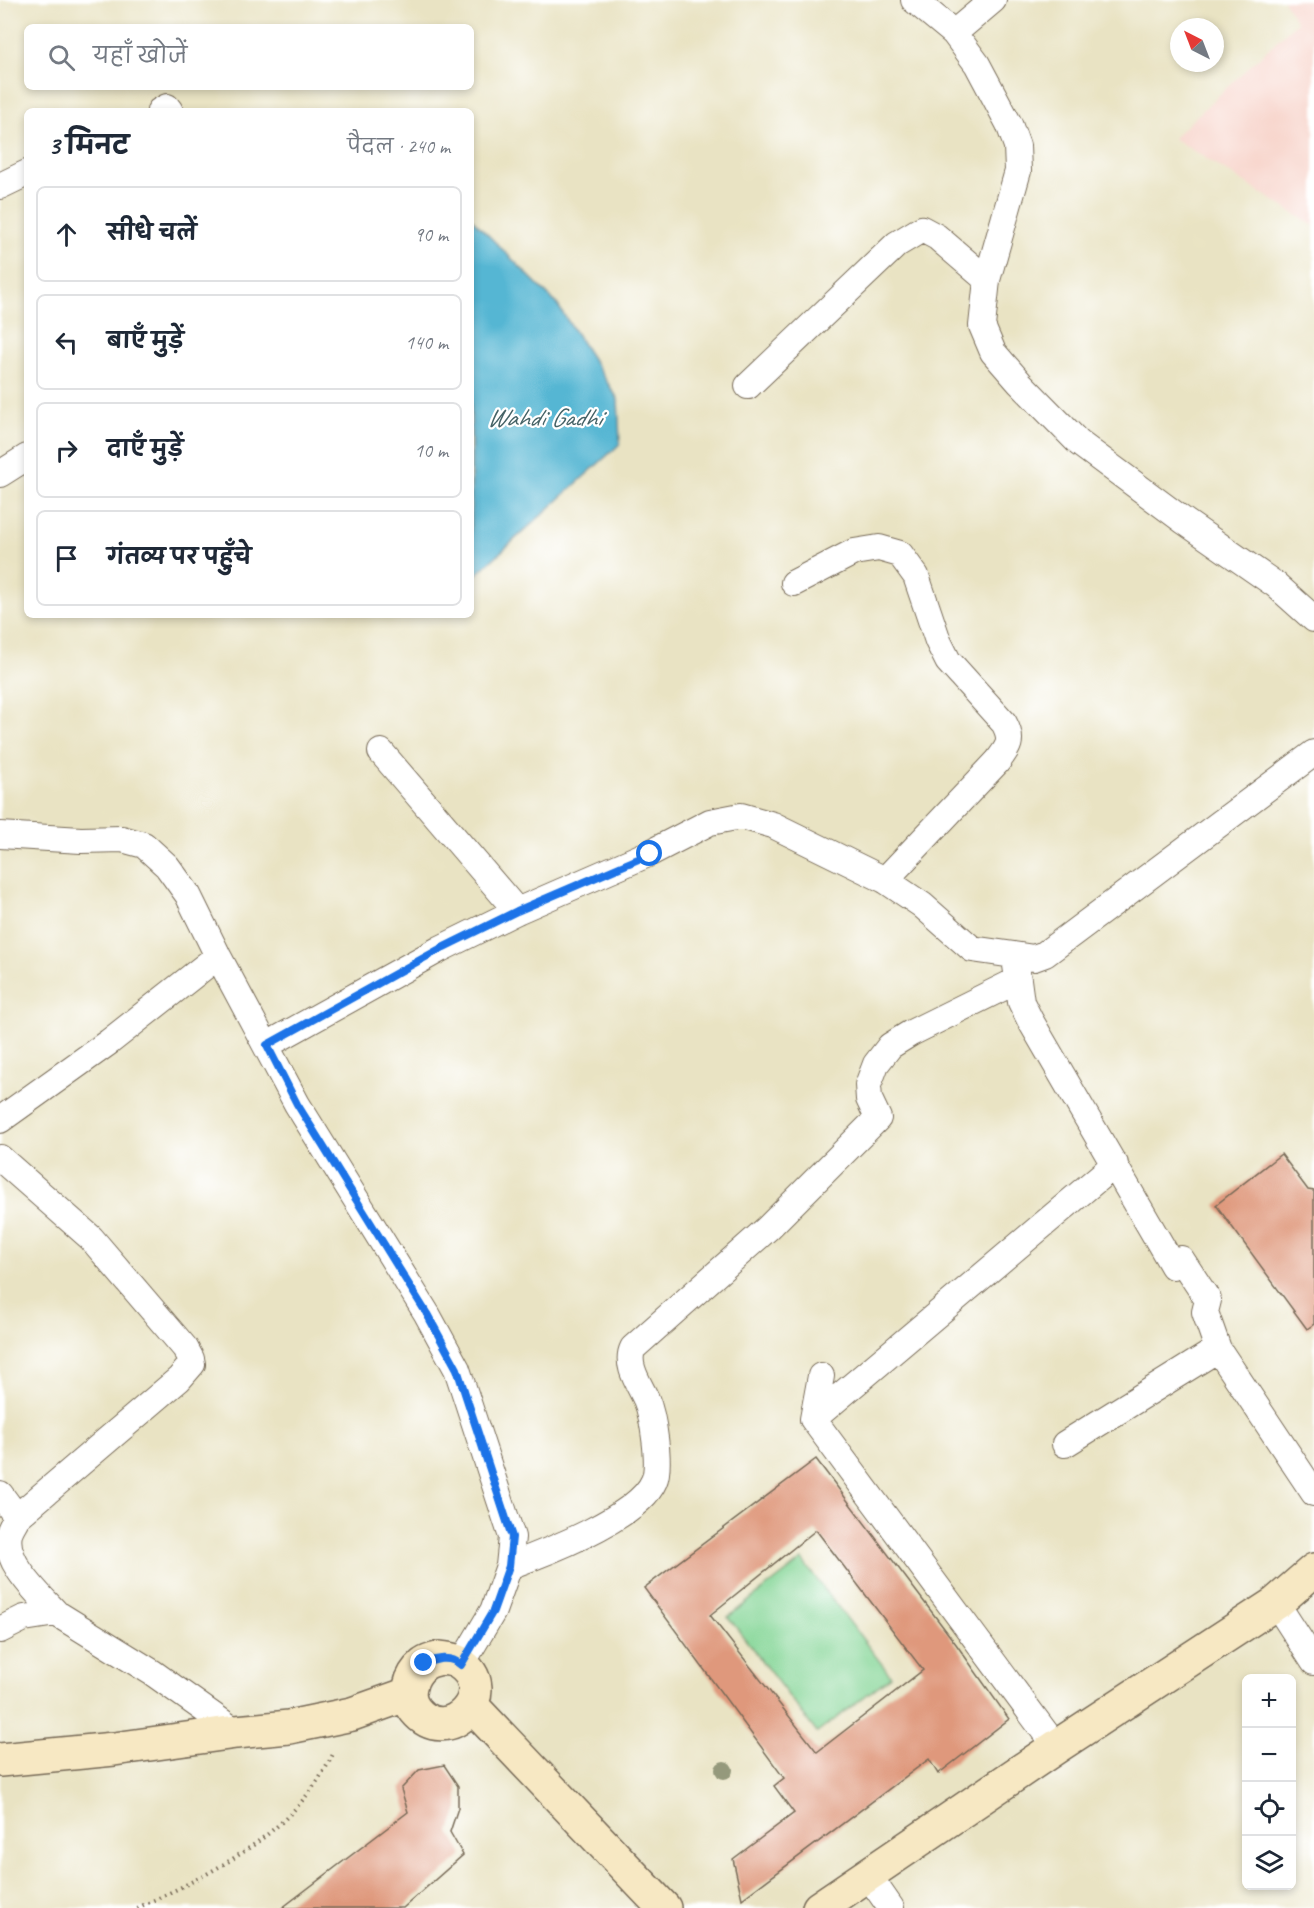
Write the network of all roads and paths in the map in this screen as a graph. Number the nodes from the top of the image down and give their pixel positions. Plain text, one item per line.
1 (914, 0) edge
2 (993, 0) edge
3 (954, 33) junction
4 (987, 279) junction
5 (748, 386) dead end
6 (24, 459) edge
7 (0, 474) edge
8 (794, 583) dead end
9 (1314, 619) edge
10 (381, 752) dead end
11 (1314, 753) edge
12 (0, 835) edge
13 (885, 880) junction
14 (517, 911) junction
15 (218, 956) junction
16 (1017, 968) junction
17 (267, 1045) junction
18 (0, 1120) edge
19 (0, 1158) edge
20 (1115, 1164) junction
21 (1218, 1348) junction
22 (821, 1376) dead end
23 (813, 1419) junction
24 (1065, 1444) dead end
25 (1314, 1492) edge
26 (0, 1494) edge
27 (17, 1517) junction
28 (509, 1566) junction
29 (1314, 1570) edge
30 (1276, 1603) junction
31 (56, 1613) junction
32 (0, 1630) edge
33 (1314, 1662) edge
34 (461, 1665) junction
35 (408, 1694) junction
36 (472, 1706) junction
37 (352, 1714) junction
38 (236, 1732) junction
39 (1056, 1747) junction
40 (0, 1760) edge
41 (868, 1875) junction
42 (137, 1908) edge
43 (663, 1908) edge
44 (819, 1908) edge
45 (891, 1908) edge

1 - 3 street
2 - 3 street
3 - 4 street
4 - 5 street
4 - 9 street
6 - 7 street
8 - 13 street
10 - 14 street
11 - 16 street
12 - 15 street
13 - 14 street
13 - 16 street
14 - 17 street
15 - 17 street
15 - 18 street
16 - 20 street
16 - 28 street
17 - 28 street
19 - 27 street
20 - 21 street
20 - 23 street
21 - 24 street
21 - 25 street
22 - 23 street
23 - 39 street
26 - 27 street
27 - 31 street
28 - 34 street
29 - 30 main road
30 - 33 street
30 - 39 main road
31 - 32 street
31 - 38 street
34 - 35 main road
34 - 36 main road
35 - 36 main road
35 - 37 main road
36 - 43 main road
37 - 38 main road
37 - 42 path
38 - 40 main road
39 - 41 main road
41 - 44 main road
41 - 45 street

